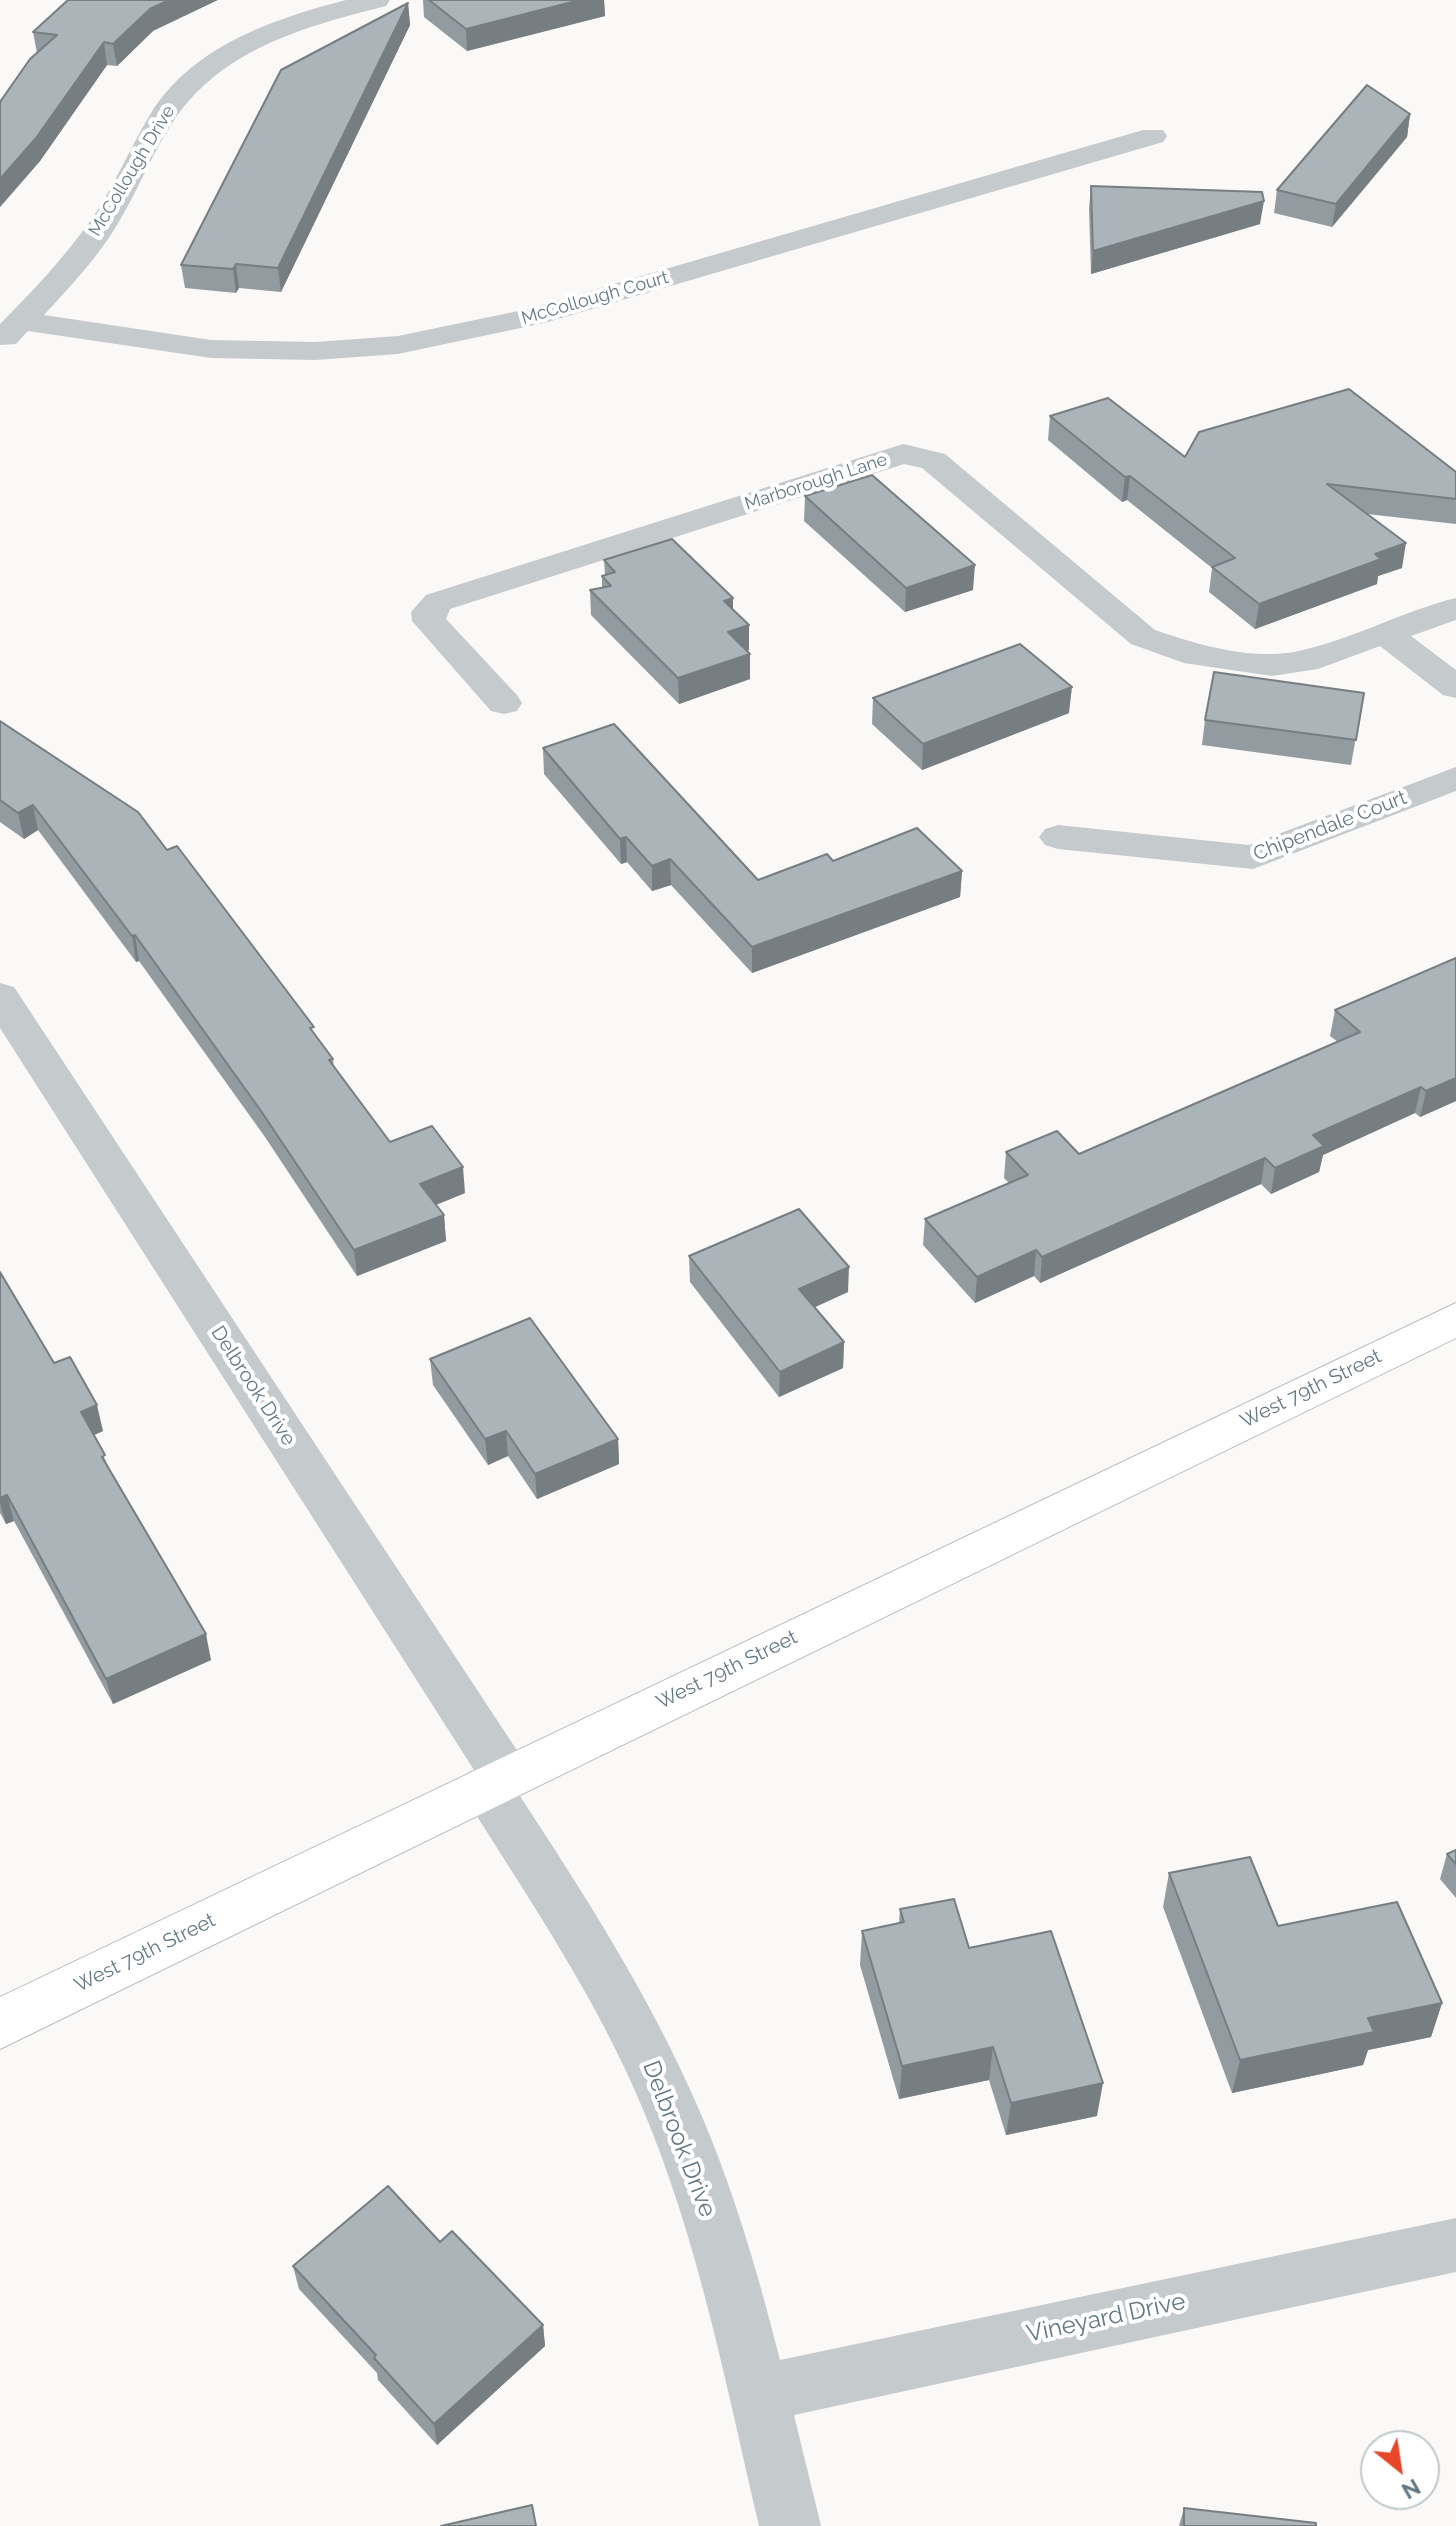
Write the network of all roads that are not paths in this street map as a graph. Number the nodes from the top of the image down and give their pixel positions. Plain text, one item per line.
1 (377, 0) edge
2 (1153, 136) dead end
3 (11, 331) edge
4 (1456, 608) edge
5 (1386, 634) junction
6 (1456, 687) edge
7 (504, 703) dead end
8 (1456, 778) edge
9 (1058, 837) dead end
10 (0, 996) edge
11 (1456, 1319) edge
12 (496, 1781) junction
13 (0, 2024) edge
14 (1456, 2245) edge
15 (757, 2394) junction
16 (790, 2526) edge

1 - 3 street, McCollough Drive
2 - 3 street, McCollough Court
4 - 5 street, Marborough Lane
5 - 6 street
5 - 7 street, Marborough Lane
8 - 9 street, Chipendale Court
10 - 12 street, Delbrook Drive
11 - 12 main road, West 79th Street
12 - 13 main road, West 79th Street
12 - 15 street, Delbrook Drive
14 - 15 street, Vineyard Drive
15 - 16 street, Delbrook Drive

